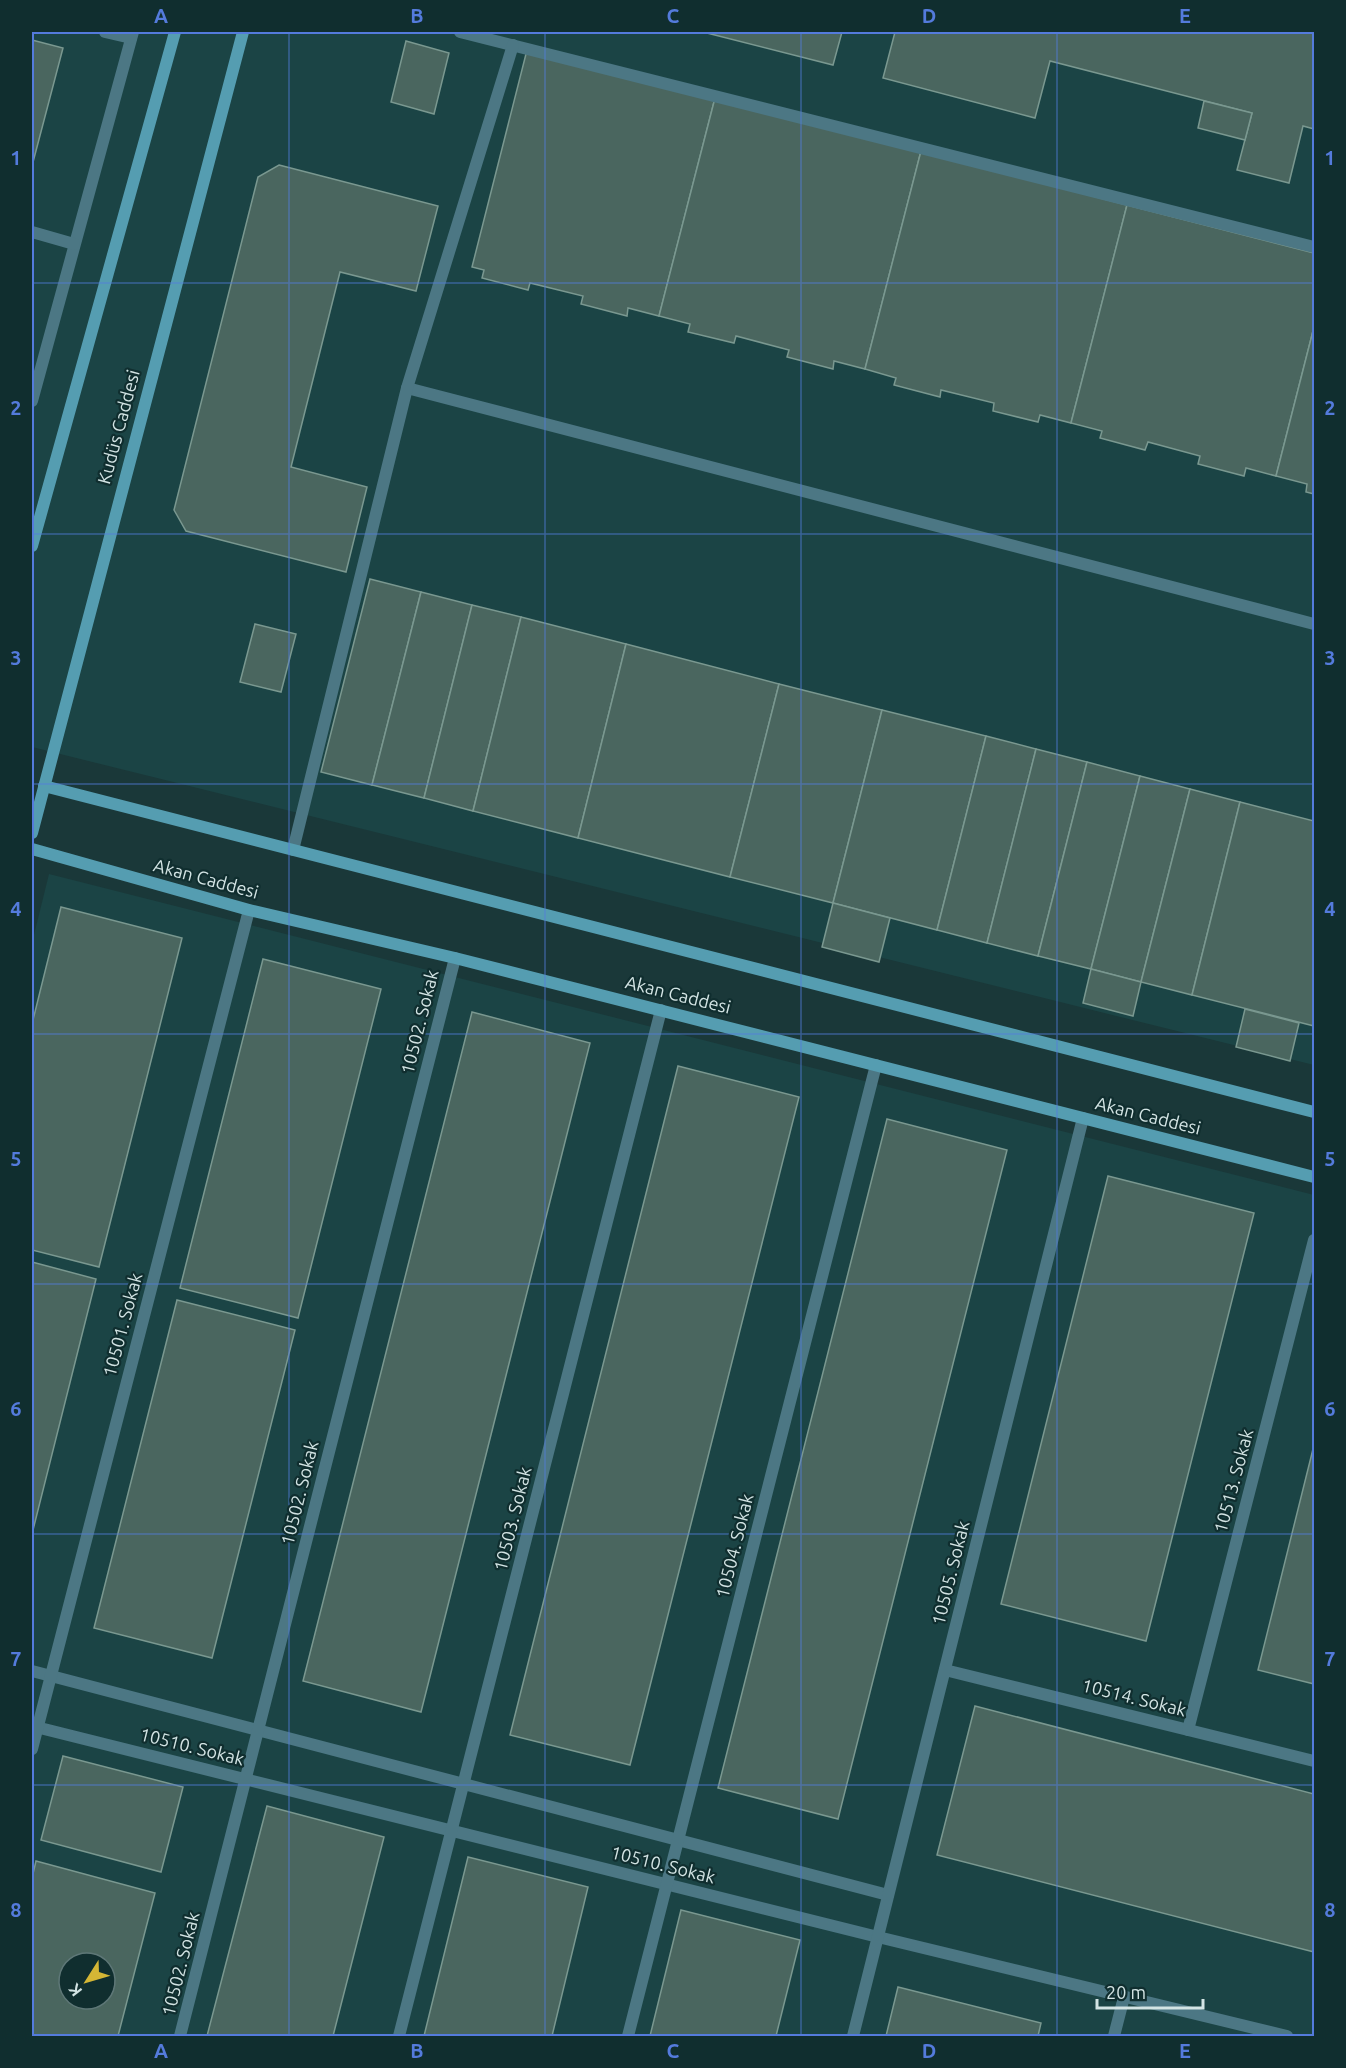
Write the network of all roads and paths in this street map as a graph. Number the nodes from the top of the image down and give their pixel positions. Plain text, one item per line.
1 (105, 32) edge
2 (175, 32) edge
3 (243, 32) edge
4 (460, 32) edge
5 (132, 35) edge
6 (513, 45) junction
7 (32, 232) edge
8 (75, 244) junction
9 (1314, 247) edge
10 (407, 388) junction
11 (32, 401) edge
12 (32, 546) edge
13 (1314, 624) edge
14 (44, 786) junction
15 (32, 833) edge
16 (32, 849) edge
17 (293, 850) junction
18 (249, 909) junction
19 (455, 958) junction
20 (661, 1010) junction
21 (876, 1065) junction
22 (1314, 1112) edge
23 (1083, 1118) junction
24 (1314, 1178) edge
25 (1314, 1240) edge
26 (945, 1670) junction
27 (32, 1671) edge
28 (50, 1676) junction
29 (34, 1726) edge
30 (258, 1730) junction
31 (1188, 1730) junction
32 (32, 1749) edge
33 (1314, 1761) edge
34 (246, 1779) junction
35 (464, 1784) junction
36 (452, 1831) junction
37 (678, 1840) junction
38 (667, 1885) junction
39 (888, 1895) junction
40 (878, 1937) junction
41 (1124, 1997) junction
42 (180, 2037) edge
43 (399, 2037) edge
44 (628, 2037) edge
45 (853, 2037) edge
46 (1114, 2037) edge
47 (1287, 2037) edge

1 - 5 street
2 - 12 street
3 - 14 street, Kudüs Caddesi
4 - 6 street
5 - 8 street
6 - 9 street
6 - 10 street
7 - 8 street
8 - 11 street
10 - 13 street
10 - 17 street
14 - 15 street, Kudüs Caddesi
14 - 17 street
16 - 18 street, Akan Caddesi
17 - 22 street
18 - 19 street, Akan Caddesi
18 - 28 street, 10501. Sokak
19 - 20 street, Akan Caddesi
19 - 30 street, 10502. Sokak
20 - 21 street, Akan Caddesi
20 - 35 street, 10503. Sokak
21 - 23 street, Akan Caddesi
21 - 37 street, 10504. Sokak
23 - 24 street, Akan Caddesi
23 - 26 street, 10505. Sokak
25 - 31 street, 10513. Sokak
26 - 31 street, 10514. Sokak
26 - 39 street, 10505. Sokak
27 - 28 street, 10510. Sokak
28 - 29 street, 10501. Sokak
28 - 30 street, 10510. Sokak
29 - 32 street, 10501. Sokak
29 - 34 street, 10510. Sokak
30 - 34 street, 10502. Sokak
30 - 35 street, 10510. Sokak
31 - 33 street, 10514. Sokak
34 - 36 street, 10510. Sokak
34 - 42 street, 10502. Sokak
35 - 36 street, 10503. Sokak
35 - 37 street, 10510. Sokak
36 - 38 street, 10510. Sokak
36 - 43 street, 10503. Sokak
37 - 38 street, 10504. Sokak
37 - 39 street, 10510. Sokak
38 - 40 street, 10510. Sokak
38 - 44 street, 10504. Sokak
39 - 40 street, 10505. Sokak
40 - 41 street, 10510. Sokak
40 - 45 street, 10505. Sokak
41 - 46 street
41 - 47 street, 10510. Sokak

